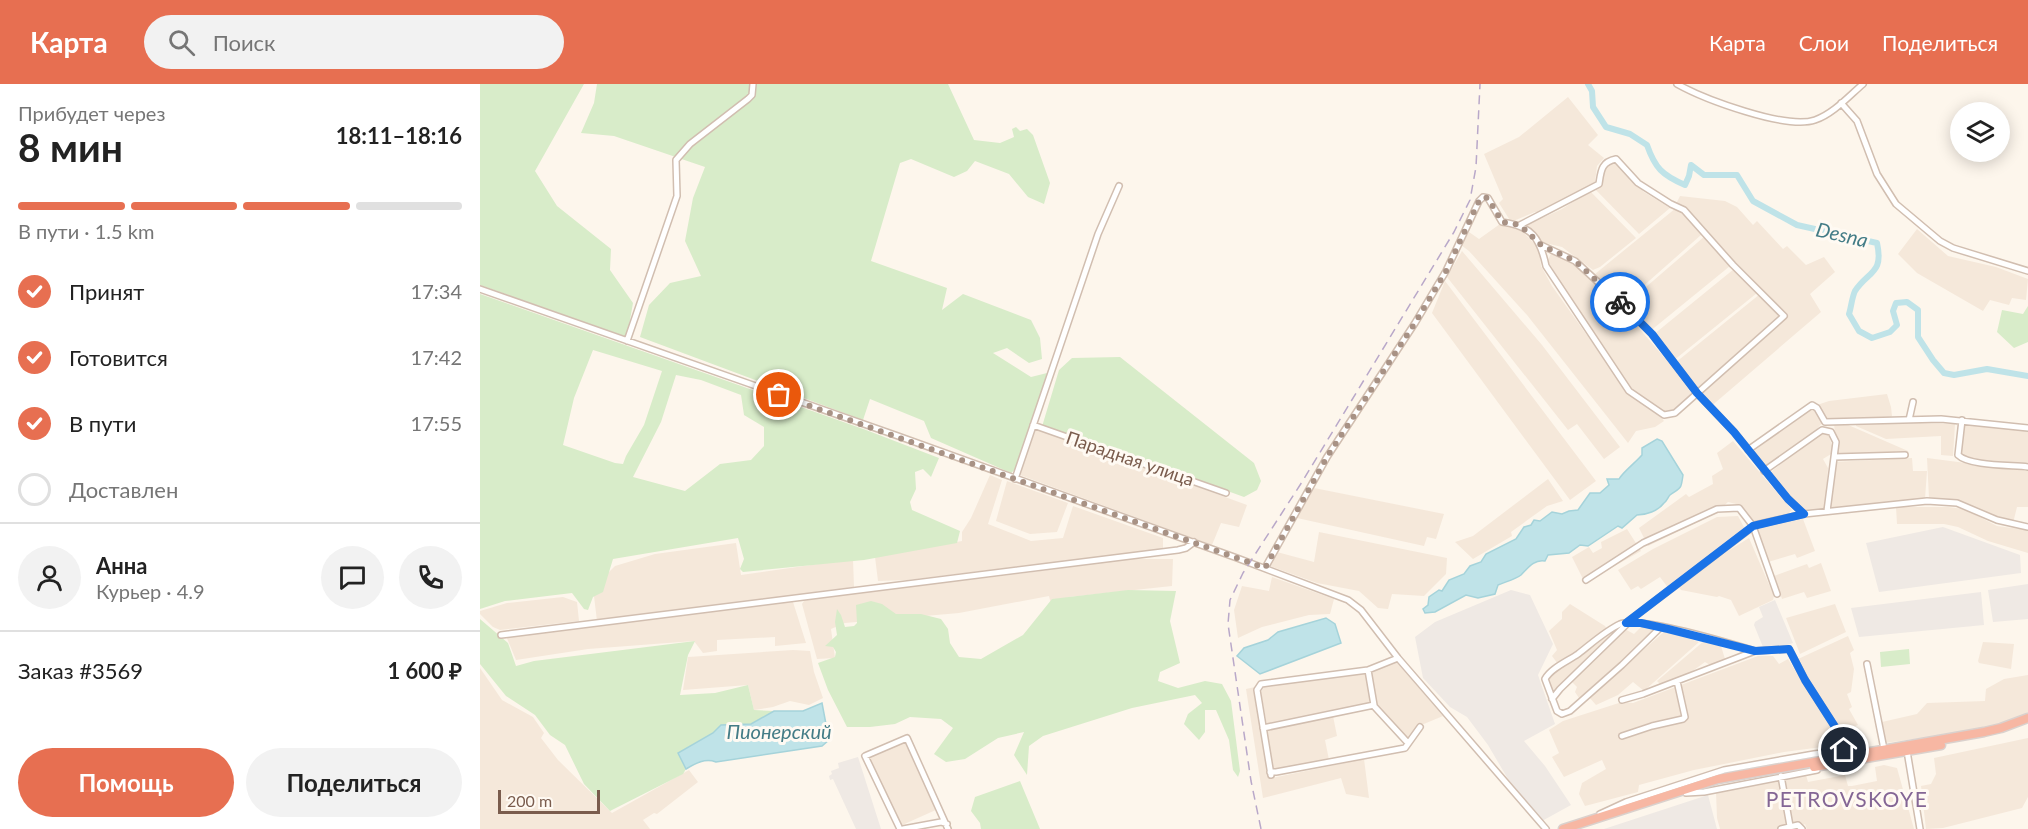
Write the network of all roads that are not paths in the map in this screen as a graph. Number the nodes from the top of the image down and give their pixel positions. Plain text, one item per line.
1 (753, 84) edge
2 (1677, 84) edge
3 (1863, 84) edge
4 (1841, 103) junction
5 (1119, 186) dead end
6 (1520, 225) junction
7 (1541, 245) junction
8 (2028, 271) edge
9 (480, 290) edge
10 (627, 341) junction
11 (1697, 393) junction
12 (1913, 402) dead end
13 (1909, 420) junction
14 (1962, 420) junction
15 (1033, 425) junction
16 (2028, 428) edge
17 (1748, 450) junction
18 (1905, 455) dead end
19 (1834, 457) junction
20 (2028, 467) edge
21 (1764, 471) junction
22 (1015, 479) junction
23 (1226, 493) dead end
24 (1827, 511) junction
25 (1804, 514) junction
26 (1753, 526) junction
27 (2028, 527) edge
28 (1194, 542) junction
29 (1265, 568) junction
30 (1586, 580) dead end
31 (1777, 594) dead end
32 (1627, 622) junction
33 (1661, 627) junction
34 (501, 634) dead end
35 (1755, 651) junction
36 (1398, 658) junction
37 (1867, 664) dead end
38 (1368, 670) junction
39 (1677, 681) junction
40 (1552, 699) junction
41 (1622, 699) dead end
42 (1373, 705) junction
43 (2028, 718) edge
44 (2028, 723) edge
45 (1420, 727) dead end
46 (1263, 728) junction
47 (1622, 736) dead end
48 (1408, 743) junction
49 (1884, 749) junction
50 (1844, 750) junction
51 (1907, 751) junction
52 (1858, 753) junction
53 (1875, 756) junction
54 (1781, 776) junction
55 (1686, 793) junction
56 (1590, 820) junction
57 (947, 826) edge
58 (1790, 826) junction
59 (901, 829) edge
60 (1545, 829) edge
61 (1563, 829) edge
62 (1581, 829) edge
63 (1781, 829) edge
64 (1802, 829) edge
65 (1920, 829) edge

1 - 10 street
2 - 4 street
3 - 4 street
4 - 8 street
5 - 15 street
6 - 7 street
6 - 11 street
6 - 29 street
7 - 11 street
7 - 11 street
9 - 10 street
10 - 22 street
11 - 17 street
12 - 13 street
13 - 14 street
13 - 17 street
14 - 16 street
14 - 20 street
15 - 22 street
15 - 23 street, Парадная улица
17 - 21 street
18 - 19 street
19 - 21 street
19 - 24 street
21 - 25 street
22 - 28 street
24 - 25 street
24 - 27 street
25 - 26 street
26 - 30 street
26 - 31 street
26 - 32 street
28 - 29 street
28 - 34 street
29 - 36 street
32 - 33 street
32 - 40 street
32 - 40 street
33 - 35 street
33 - 40 street
35 - 39 street
35 - 50 street
36 - 38 street
36 - 60 street
37 - 49 street
38 - 42 street
38 - 46 street
39 - 41 street
39 - 47 street
42 - 46 street
42 - 48 street
43 - 49 highway
44 - 51 highway
45 - 48 street
46 - 48 street
49 - 52 highway
50 - 52 street
50 - 56 street
51 - 53 highway
51 - 65 street
52 - 56 highway
53 - 54 street
53 - 55 highway
54 - 55 street
54 - 58 street
55 - 62 highway
56 - 61 highway
57 - 59 street
57 - 59 street
58 - 63 street
58 - 64 street

